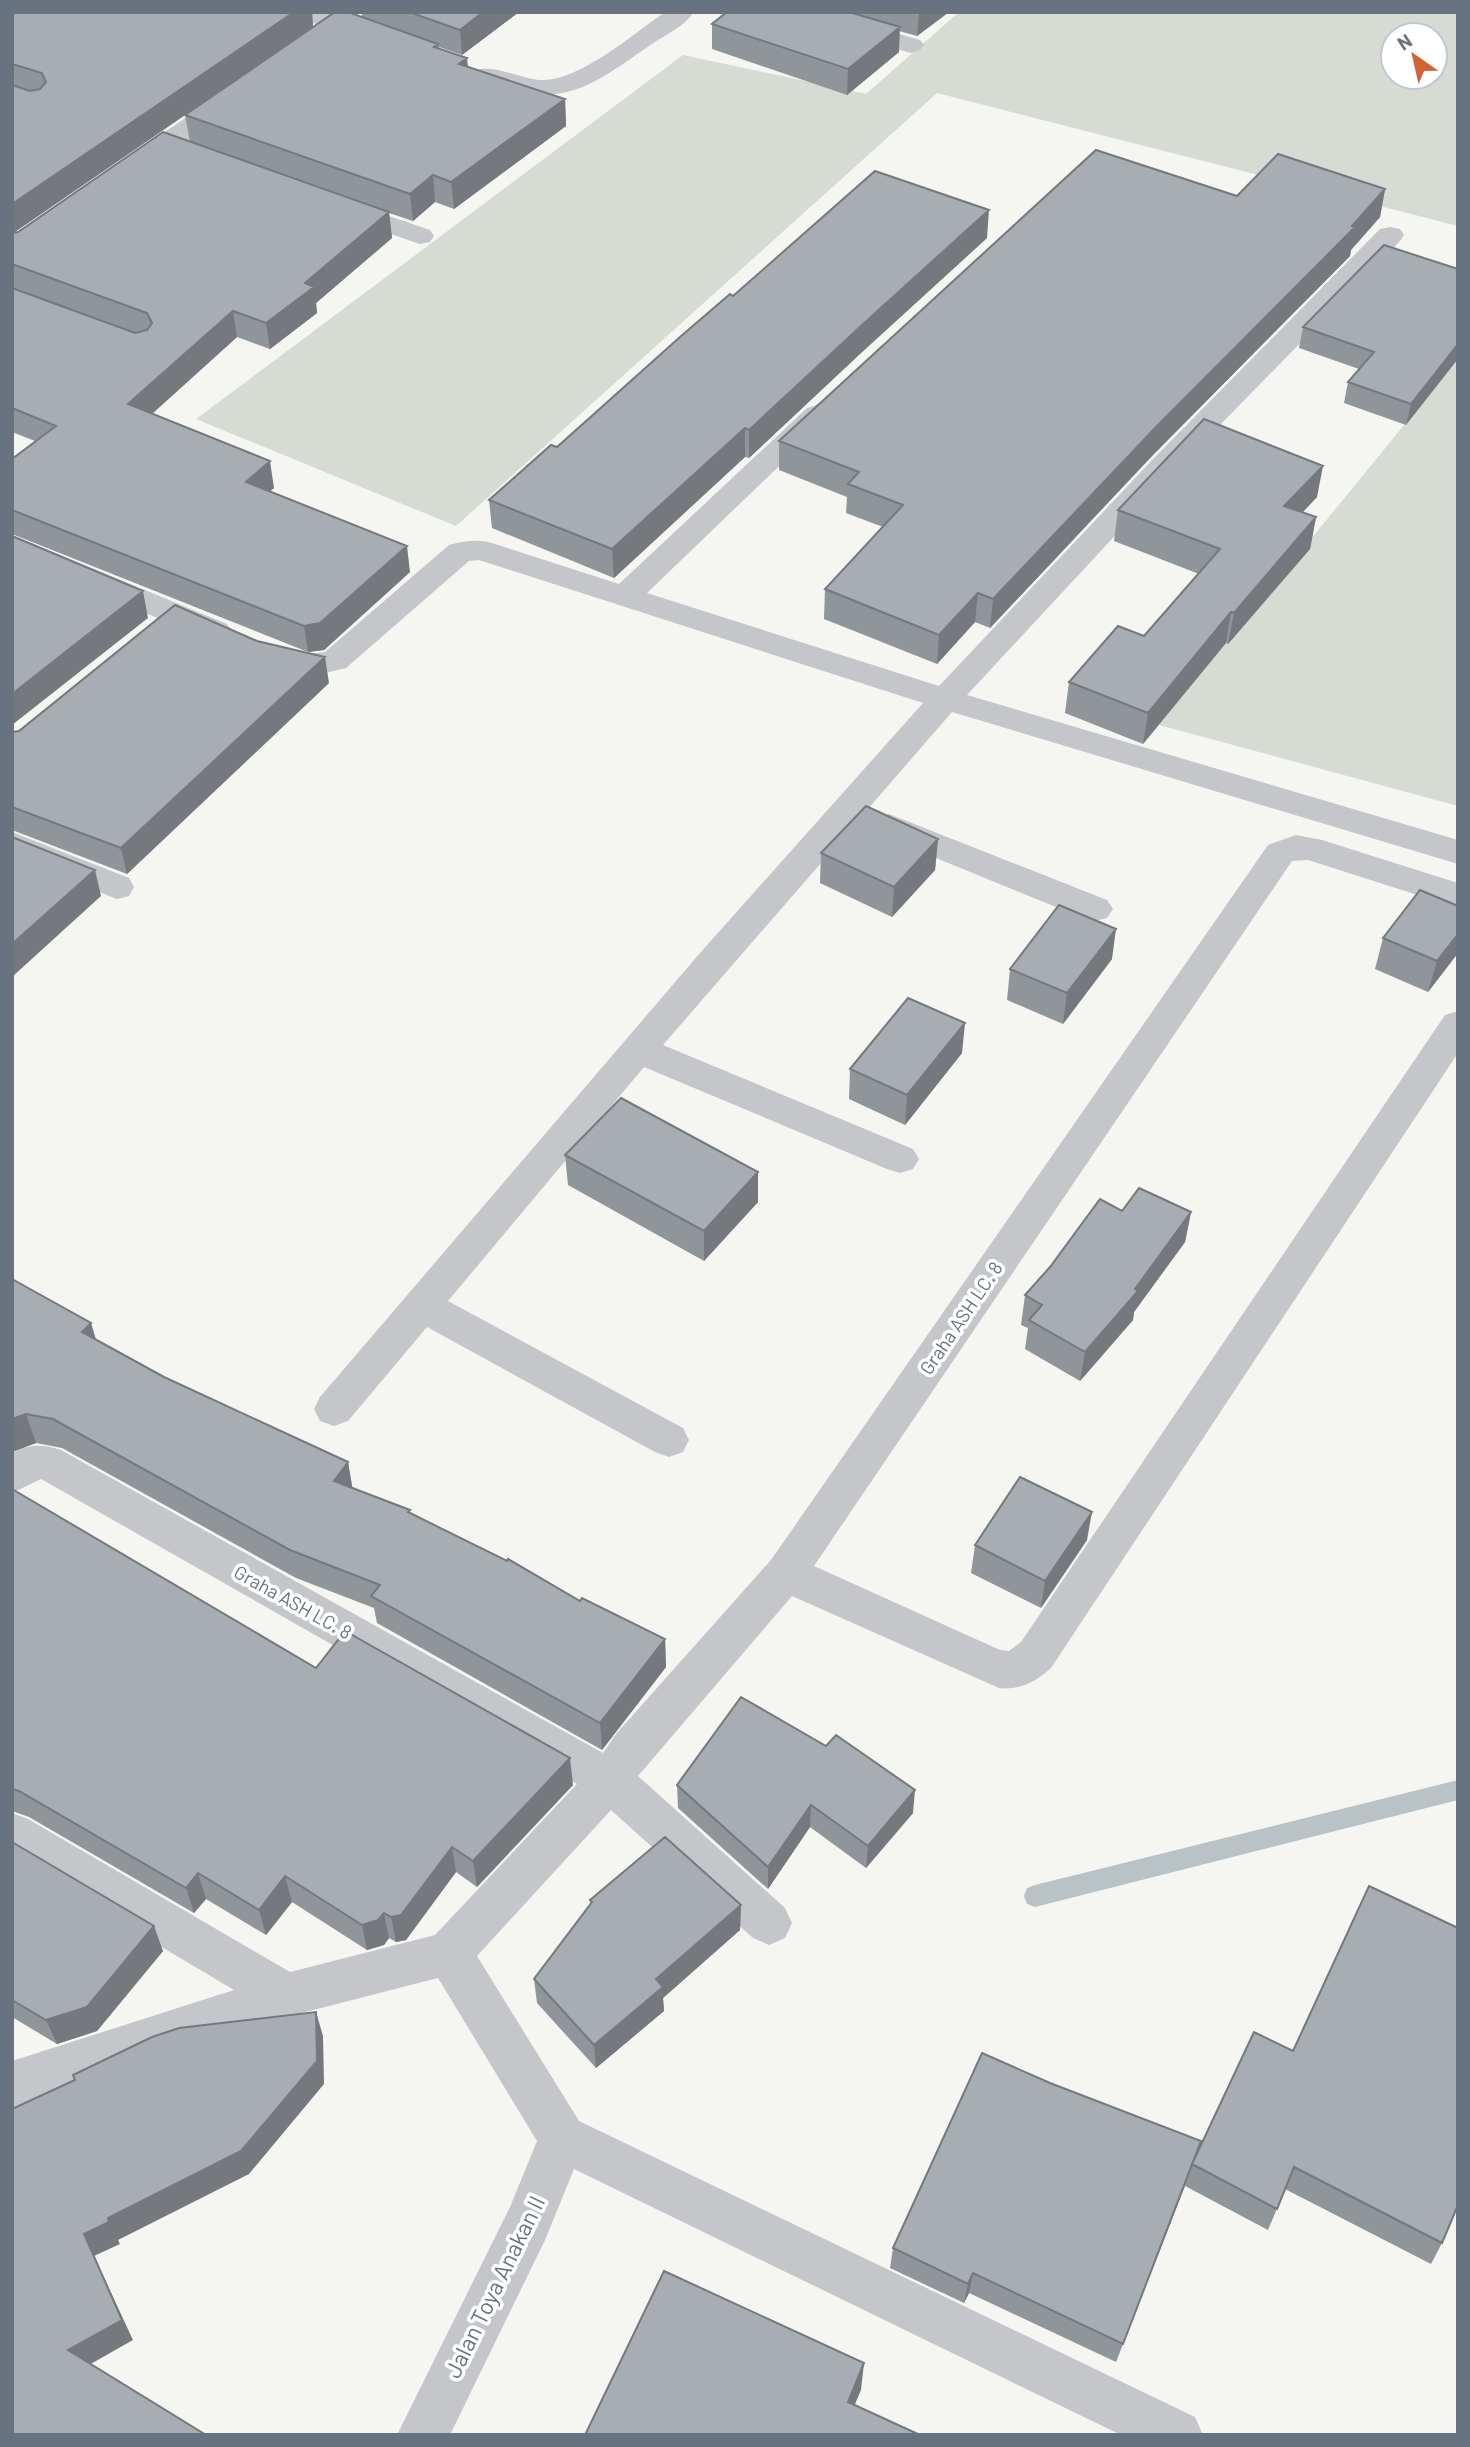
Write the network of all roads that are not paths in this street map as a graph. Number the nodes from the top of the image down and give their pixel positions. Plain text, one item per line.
1 (304, 12) edge
2 (682, 12) edge
3 (795, 12) edge
4 (348, 18) edge
5 (318, 39) edge
6 (393, 42) edge
7 (911, 46) dead end
8 (458, 65) edge
9 (251, 86) edge
10 (165, 145) junction
11 (191, 154) edge
12 (110, 182) edge
13 (318, 199) edge
14 (1390, 235) dead end
15 (420, 236) dead end
16 (834, 398) edge
17 (12, 545) edge
18 (625, 596) junction
19 (177, 614) junction
20 (146, 639) edge
21 (945, 699) junction
22 (848, 810) junction
23 (15, 851) edge
24 (1458, 852) edge
25 (117, 887) dead end
26 (1458, 896) edge
27 (1095, 908) dead end
28 (1458, 1024) edge
29 (638, 1050) junction
30 (900, 1159) dead end
31 (422, 1306) junction
32 (334, 1409) dead end
33 (669, 1440) dead end
34 (12, 1476) edge
35 (786, 1573) junction
36 (610, 1780) junction
37 (12, 1834) edge
38 (769, 1923) dead end
39 (449, 1953) junction
40 (286, 1995) junction
41 (12, 2084) edge
42 (562, 2138) junction
43 (423, 2435) edge
44 (1177, 2435) edge

1 - 4 street
2 - 8 street
3 - 7 street
4 - 5 street
4 - 6 street
9 - 10 street
10 - 11 street
10 - 12 street
13 - 15 street
14 - 21 street
16 - 18 street
17 - 19 street
18 - 19 street
18 - 21 street
19 - 20 street
21 - 22 street
21 - 24 street
22 - 27 street
22 - 29 street
23 - 25 street
26 - 35 street, Graha ASH LC. 8
28 - 35 street
29 - 30 street
29 - 31 street
31 - 32 street
31 - 33 street
34 - 36 street, Graha ASH LC. 8
35 - 36 street, Graha ASH LC. 8
36 - 38 street
36 - 39 street, Graha ASH LC. 8
37 - 40 street
39 - 40 street
39 - 42 street
40 - 41 street
42 - 43 street, Jalan Toya Anakan II
42 - 44 street

